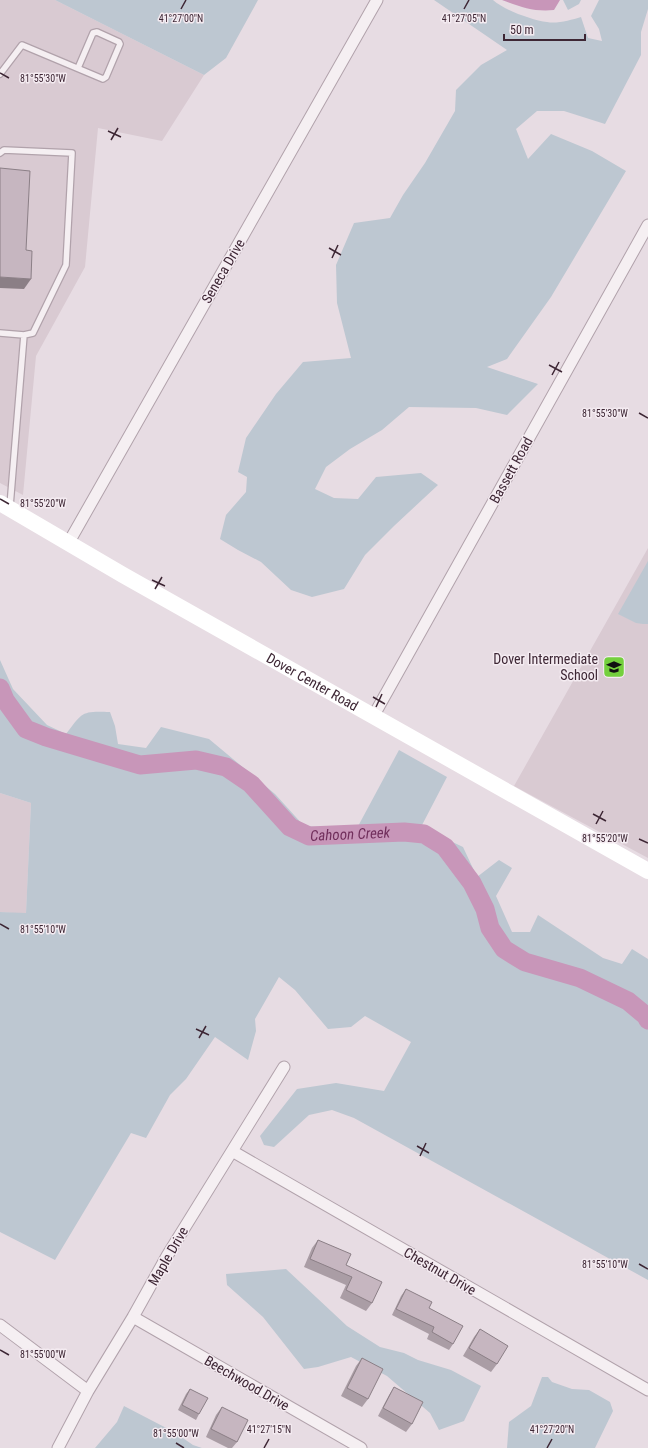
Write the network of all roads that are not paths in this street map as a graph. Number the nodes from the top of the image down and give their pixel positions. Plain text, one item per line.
1 (377, 0) edge
2 (78, 68) junction
3 (0, 74) edge
4 (0, 153) edge
5 (648, 225) edge
6 (0, 334) edge
7 (24, 335) junction
8 (5, 505) edge
9 (69, 542) junction
10 (374, 716) junction
11 (648, 871) edge
12 (284, 1067) dead end
13 (232, 1151) junction
14 (134, 1317) junction
15 (0, 1325) edge
16 (648, 1390) edge
17 (88, 1391) junction
18 (58, 1448) edge
19 (362, 1448) edge

1 - 9 street, Seneca Drive
2 - 2 lane
2 - 3 lane
4 - 7 lane
5 - 10 street, Bassett Road
6 - 7 lane
7 - 8 lane
8 - 9 street, Dover Center Road
9 - 10 street, Dover Center Road
10 - 11 street, Dover Center Road
12 - 13 street, Maple Drive
13 - 14 street, Maple Drive
13 - 16 street, Chestnut Drive
14 - 17 street, Maple Drive
14 - 19 street, Beechwood Drive
15 - 17 street
17 - 18 street, Maple Drive

